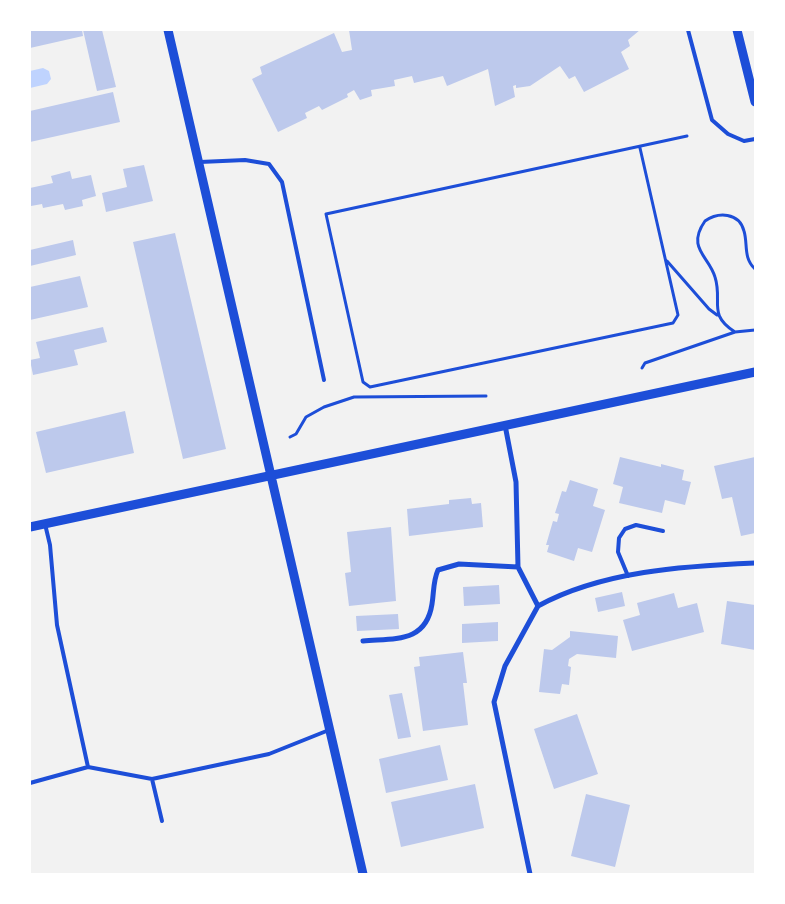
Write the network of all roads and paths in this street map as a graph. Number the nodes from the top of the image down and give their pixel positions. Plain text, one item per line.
1 (168, 30) edge
2 (688, 30) edge
3 (737, 30) edge
4 (755, 102) edge
5 (687, 136) dead end
6 (755, 140) edge
7 (640, 148) junction
8 (198, 162) junction
9 (326, 214) junction
10 (320, 215) dead end
11 (666, 260) junction
12 (755, 268) edge
13 (718, 316) junction
14 (755, 330) edge
15 (735, 332) junction
16 (642, 368) dead end
17 (755, 372) edge
18 (324, 380) dead end
19 (486, 396) dead end
20 (505, 425) junction
21 (290, 437) dead end
22 (270, 476) junction
23 (45, 523) junction
24 (30, 527) edge
25 (663, 531) dead end
26 (755, 564) edge
27 (518, 567) junction
28 (628, 576) junction
29 (538, 606) junction
30 (363, 641) dead end
31 (329, 730) junction
32 (88, 767) junction
33 (152, 779) junction
34 (30, 783) edge
35 (162, 821) dead end
36 (363, 874) edge
37 (530, 874) edge

1 - 8 street
2 - 6 lane
3 - 4 street
5 - 7 path
7 - 9 path
7 - 11 path
8 - 18 lane
8 - 22 street
9 - 10 path
9 - 11 path
11 - 13 path
12 - 13 path
13 - 15 path
14 - 15 path
15 - 16 path
17 - 20 street
19 - 21 path
20 - 22 street
20 - 27 street
22 - 23 street
22 - 31 street
23 - 24 street
23 - 32 lane
25 - 28 lane
26 - 28 street
27 - 29 street
27 - 30 street
28 - 29 street
29 - 37 street
31 - 33 lane
31 - 36 street
32 - 33 lane
32 - 34 lane
33 - 35 lane

